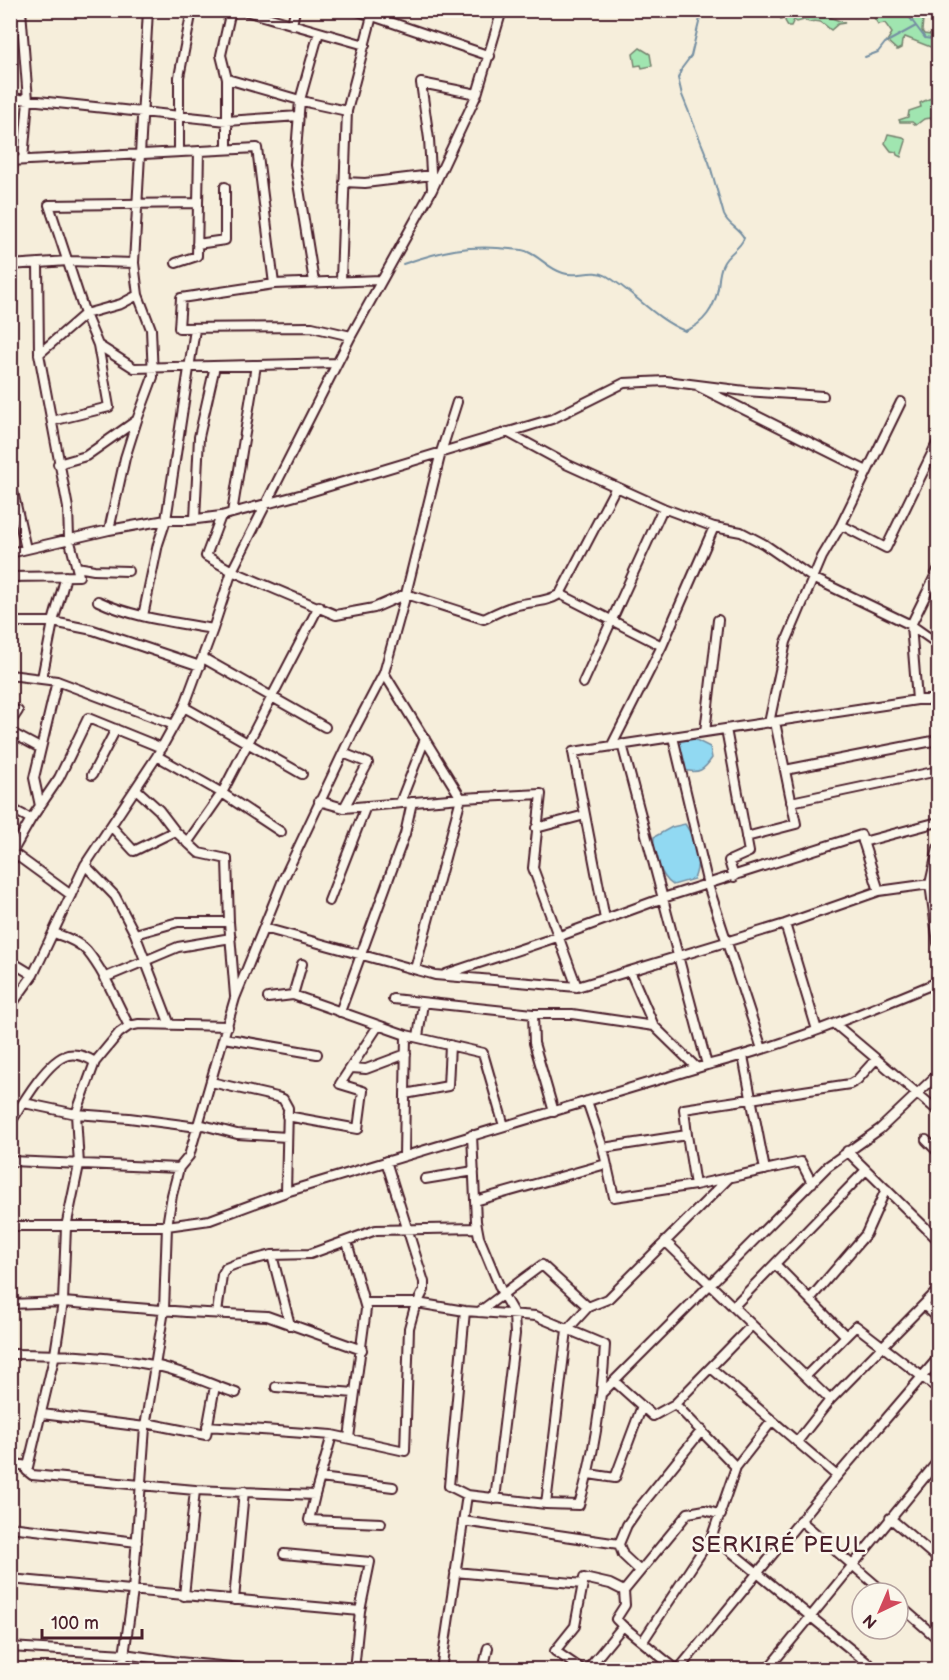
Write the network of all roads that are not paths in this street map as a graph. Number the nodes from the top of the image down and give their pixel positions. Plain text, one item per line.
1 (21, 10) edge
2 (148, 10) edge
3 (192, 10) edge
4 (231, 10) edge
5 (242, 10) edge
6 (295, 10) edge
7 (355, 10) edge
8 (502, 10) edge
9 (372, 16) junction
10 (292, 25) junction
11 (319, 32) junction
12 (365, 45) junction
13 (490, 56) junction
14 (227, 79) junction
15 (477, 94) junction
16 (10, 98) edge
17 (28, 100) junction
18 (300, 100) junction
19 (142, 111) junction
20 (347, 111) junction
21 (180, 115) junction
22 (299, 116) junction
23 (227, 121) junction
24 (227, 149) junction
25 (199, 151) junction
26 (179, 152) junction
27 (139, 154) junction
28 (23, 160) junction
29 (12, 161) edge
30 (434, 175) junction
31 (344, 182) junction
32 (10, 185) edge
33 (225, 187) dead end
34 (197, 203) junction
35 (139, 205) junction
36 (10, 233) edge
37 (197, 244) junction
38 (68, 261) junction
39 (38, 263) junction
40 (134, 263) junction
41 (176, 263) dead end
42 (12, 265) edge
43 (341, 280) junction
44 (381, 280) junction
45 (314, 282) junction
46 (274, 284) junction
47 (138, 295) junction
48 (86, 314) junction
49 (195, 329) junction
50 (351, 336) junction
51 (98, 345) junction
52 (39, 354) junction
53 (338, 363) junction
54 (256, 365) junction
55 (215, 366) junction
56 (189, 367) junction
57 (153, 368) junction
58 (692, 384) junction
59 (824, 396) dead end
60 (457, 402) dead end
61 (901, 402) dead end
62 (136, 420) junction
63 (52, 421) junction
64 (507, 432) junction
65 (939, 441) edge
66 (441, 452) junction
67 (58, 464) junction
68 (867, 471) junction
69 (10, 478) edge
70 (616, 487) junction
71 (266, 504) junction
72 (663, 508) junction
73 (232, 513) junction
74 (221, 516) junction
75 (195, 519) junction
76 (166, 520) junction
77 (841, 525) junction
78 (714, 527) junction
79 (109, 530) junction
80 (69, 538) junction
81 (26, 549) junction
82 (10, 553) edge
83 (77, 567) junction
84 (939, 570) edge
85 (128, 571) dead end
86 (232, 571) junction
87 (66, 576) junction
88 (10, 577) edge
89 (813, 578) junction
90 (406, 594) junction
91 (560, 594) junction
92 (98, 601) dead end
93 (319, 606) junction
94 (143, 616) junction
95 (718, 620) dead end
96 (611, 621) junction
97 (10, 622) edge
98 (53, 622) junction
99 (910, 625) junction
100 (213, 629) junction
101 (939, 644) edge
102 (662, 646) junction
103 (201, 662) junction
104 (384, 673) junction
105 (10, 675) edge
106 (42, 678) junction
107 (57, 681) junction
108 (583, 683) dead end
109 (272, 697) junction
110 (917, 700) junction
111 (939, 706) edge
112 (184, 707) junction
113 (18, 711) dead end
114 (772, 722) junction
115 (10, 723) edge
116 (174, 725) junction
117 (326, 727) dead end
118 (116, 729) junction
119 (726, 729) junction
120 (10, 732) edge
121 (705, 732) junction
122 (673, 736) junction
123 (425, 739) junction
124 (939, 740) edge
125 (248, 743) junction
126 (622, 744) junction
127 (612, 746) junction
128 (40, 748) junction
129 (162, 748) junction
130 (343, 753) junction
131 (157, 756) junction
132 (785, 770) junction
133 (939, 771) edge
134 (302, 774) dead end
135 (92, 775) dead end
136 (136, 789) junction
137 (222, 793) junction
138 (461, 798) junction
139 (320, 801) junction
140 (412, 802) junction
141 (791, 802) junction
142 (400, 803) junction
143 (40, 806) junction
144 (366, 806) junction
145 (10, 808) edge
146 (344, 808) junction
147 (585, 815) junction
148 (32, 819) junction
149 (939, 822) edge
150 (111, 826) junction
151 (536, 828) junction
152 (175, 831) junction
153 (281, 832) dead end
154 (746, 837) junction
155 (863, 842) junction
156 (188, 843) junction
157 (939, 848) edge
158 (11, 854) edge
159 (85, 865) junction
160 (734, 877) junction
161 (930, 884) junction
162 (708, 885) junction
163 (879, 891) junction
164 (71, 894) junction
165 (663, 898) junction
166 (329, 901) dead end
167 (605, 920) junction
168 (229, 922) junction
169 (785, 924) junction
170 (264, 928) junction
171 (54, 933) junction
172 (135, 934) junction
173 (560, 936) junction
174 (231, 938) junction
175 (727, 941) junction
176 (939, 943) edge
177 (360, 954) junction
178 (678, 956) junction
179 (144, 960) junction
180 (10, 961) edge
181 (302, 964) dead end
182 (415, 969) junction
183 (630, 971) junction
184 (33, 975) junction
185 (442, 976) junction
186 (104, 978) junction
187 (939, 982) edge
188 (577, 987) junction
189 (293, 995) junction
190 (235, 998) junction
191 (268, 998) dead end
192 (393, 999) dead end
193 (423, 1003) junction
194 (11, 1006) edge
195 (340, 1012) junction
196 (533, 1014) junction
197 (170, 1024) junction
198 (835, 1024) junction
199 (129, 1026) junction
200 (228, 1026) junction
201 (378, 1026) junction
202 (654, 1026) junction
203 (817, 1030) junction
204 (406, 1035) junction
205 (418, 1037) junction
206 (224, 1038) junction
207 (450, 1045) junction
208 (762, 1049) junction
209 (316, 1054) dead end
210 (406, 1054) junction
211 (743, 1056) junction
212 (876, 1059) junction
213 (95, 1062) junction
214 (707, 1065) junction
215 (351, 1068) junction
216 (697, 1068) junction
217 (939, 1074) edge
218 (212, 1082) junction
219 (405, 1094) junction
220 (918, 1094) junction
221 (752, 1098) junction
222 (587, 1101) junction
223 (24, 1103) junction
224 (939, 1110) edge
225 (555, 1112) junction
226 (76, 1114) junction
227 (287, 1116) junction
228 (10, 1124) edge
229 (198, 1126) junction
230 (504, 1126) junction
231 (472, 1135) junction
232 (687, 1136) junction
233 (287, 1137) junction
234 (926, 1140) dead end
235 (603, 1148) junction
236 (847, 1151) junction
237 (939, 1152) edge
238 (404, 1156) junction
239 (10, 1161) edge
240 (386, 1161) junction
241 (606, 1164) junction
242 (79, 1165) junction
243 (180, 1168) junction
244 (765, 1170) junction
245 (866, 1170) junction
246 (474, 1171) junction
247 (729, 1178) junction
248 (425, 1179) dead end
249 (812, 1183) junction
250 (695, 1185) junction
251 (886, 1189) junction
252 (286, 1192) junction
253 (475, 1201) junction
254 (10, 1226) edge
255 (167, 1226) junction
256 (66, 1227) junction
257 (477, 1228) junction
258 (408, 1230) junction
259 (939, 1240) edge
260 (665, 1241) junction
261 (347, 1242) junction
262 (272, 1256) junction
263 (775, 1263) junction
264 (710, 1284) junction
265 (939, 1290) edge
266 (503, 1295) junction
267 (810, 1299) junction
268 (63, 1302) junction
269 (365, 1303) junction
270 (417, 1303) junction
271 (10, 1304) edge
272 (924, 1305) junction
273 (733, 1306) junction
274 (588, 1307) junction
275 (164, 1310) junction
276 (465, 1311) junction
277 (479, 1312) junction
278 (218, 1313) junction
279 (514, 1314) junction
280 (939, 1318) edge
281 (291, 1325) junction
282 (752, 1325) junction
283 (567, 1330) junction
284 (846, 1336) junction
285 (883, 1347) junction
286 (362, 1350) junction
287 (10, 1354) edge
288 (55, 1354) junction
289 (939, 1358) edge
290 (154, 1365) junction
291 (711, 1368) junction
292 (806, 1376) junction
293 (923, 1377) junction
294 (614, 1381) junction
295 (215, 1386) junction
296 (276, 1387) dead end
297 (939, 1389) edge
298 (236, 1393) dead end
299 (355, 1393) junction
300 (602, 1393) junction
301 (830, 1400) junction
302 (675, 1404) junction
303 (642, 1406) junction
304 (42, 1414) junction
305 (772, 1421) junction
306 (146, 1425) junction
307 (207, 1426) junction
308 (702, 1430) junction
309 (333, 1435) junction
310 (349, 1438) junction
311 (797, 1442) junction
312 (939, 1461) edge
313 (10, 1463) edge
314 (27, 1466) junction
315 (736, 1467) junction
316 (589, 1474) junction
317 (837, 1476) junction
318 (320, 1478) junction
319 (142, 1486) junction
320 (393, 1487) dead end
321 (195, 1490) junction
322 (244, 1491) junction
323 (315, 1495) junction
324 (467, 1495) junction
325 (495, 1499) junction
326 (546, 1504) junction
327 (721, 1515) junction
328 (890, 1518) junction
329 (800, 1520) junction
330 (463, 1521) junction
331 (381, 1523) dead end
332 (10, 1527) edge
333 (712, 1536) junction
334 (137, 1542) junction
335 (619, 1544) junction
336 (284, 1554) dead end
337 (939, 1559) edge
338 (852, 1564) junction
339 (640, 1571) junction
340 (455, 1572) junction
341 (756, 1572) junction
342 (10, 1579) edge
343 (871, 1581) edge
344 (583, 1584) junction
345 (133, 1591) junction
346 (624, 1592) junction
347 (184, 1596) junction
348 (234, 1600) junction
349 (360, 1611) junction
350 (910, 1614) edge
351 (810, 1616) junction
352 (623, 1626) junction
353 (939, 1639) edge
354 (643, 1641) junction
355 (10, 1647) edge
356 (489, 1648) dead end
357 (124, 1654) junction
358 (179, 1666) edge
359 (238, 1668) edge
360 (772, 1668) edge
361 (122, 1670) edge
362 (264, 1670) edge
363 (354, 1670) edge
364 (441, 1670) edge
365 (483, 1670) edge
366 (585, 1670) edge
367 (678, 1670) edge
368 (876, 1670) edge

1 - 17 street
2 - 19 street
3 - 21 street
4 - 14 street
5 - 10 street
6 - 10 street
7 - 9 street
8 - 13 street
9 - 12 street
9 - 13 street
10 - 11 street
11 - 12 street
11 - 18 street
12 - 20 street
13 - 15 street
14 - 18 street
14 - 23 street
15 - 30 street
15 - 30 street
16 - 17 street
17 - 19 street
17 - 28 street
18 - 20 street
18 - 22 street
19 - 21 street
19 - 27 street
20 - 31 street
21 - 23 street
21 - 26 street
22 - 23 street
22 - 45 street
23 - 24 street
24 - 25 street
24 - 46 street
25 - 26 street
25 - 34 street
26 - 27 street
27 - 28 street
27 - 35 street
28 - 29 street
29 - 32 street
30 - 31 street
30 - 44 street
31 - 43 street
33 - 37 street
34 - 35 street
34 - 37 street
35 - 38 street
35 - 40 street
36 - 42 street
37 - 41 street
38 - 39 street
38 - 40 street
38 - 48 street
39 - 42 street
39 - 52 street
40 - 47 street
43 - 44 street
43 - 45 street
44 - 50 street
45 - 46 street
46 - 49 street
47 - 48 street
47 - 57 street
48 - 51 street
48 - 52 street
49 - 50 street
49 - 56 street
50 - 53 street
51 - 57 street
51 - 63 street
52 - 63 street
53 - 54 street
53 - 71 street
54 - 55 street
54 - 73 street
55 - 56 street
55 - 75 street
56 - 57 street
56 - 76 street
57 - 62 street
58 - 59 street
58 - 64 street
58 - 68 street
60 - 66 street
61 - 68 street
62 - 67 street
62 - 79 street
63 - 67 street
64 - 66 street
64 - 70 street
65 - 77 street
66 - 71 street
66 - 90 street
67 - 80 street
68 - 77 street
69 - 81 street
70 - 72 street
70 - 91 street
71 - 73 street
71 - 86 street
72 - 78 street
72 - 96 street
73 - 74 street
74 - 75 street
74 - 86 street
75 - 76 street
76 - 79 street
76 - 94 street
77 - 89 street
78 - 89 street
78 - 102 street
79 - 80 street
80 - 81 street
80 - 83 street
81 - 82 street
83 - 85 street
83 - 87 street
84 - 99 street
86 - 93 street
86 - 100 street
87 - 88 street
87 - 98 street
89 - 99 street
89 - 114 street
90 - 91 street
90 - 93 street
90 - 104 street
91 - 96 street
92 - 94 street
93 - 109 street
94 - 100 street
95 - 121 street
96 - 102 street
96 - 108 street
97 - 98 street
98 - 103 street
98 - 106 street
99 - 101 street
99 - 110 street
100 - 103 street
102 - 127 street
103 - 109 street
103 - 112 street
104 - 123 street
104 - 130 street
105 - 106 street
106 - 107 street
107 - 116 street
107 - 128 street
109 - 117 street
109 - 125 street
110 - 111 street
110 - 114 street
112 - 116 street
112 - 125 street
113 - 115 street
114 - 119 street
114 - 132 street
116 - 129 street
118 - 129 street
118 - 135 street
118 - 143 street
119 - 121 street
119 - 154 street
120 - 128 street
121 - 122 street
122 - 126 street
122 - 162 street
123 - 138 street
123 - 142 street
124 - 132 street
125 - 134 street
125 - 137 street
126 - 127 street
126 - 165 street
127 - 147 street
128 - 143 street
129 - 131 street
130 - 139 street
130 - 146 street
131 - 136 street
131 - 137 street
132 - 141 street
133 - 141 street
136 - 150 street
136 - 152 street
137 - 153 street
137 - 156 street
138 - 140 street
138 - 151 street
138 - 182 street
139 - 146 street
139 - 170 street
140 - 142 street
140 - 177 street
141 - 154 street
142 - 144 street
143 - 148 street
144 - 146 street
144 - 166 street
145 - 148 street
147 - 151 street
147 - 167 street
148 - 158 street
149 - 155 street
150 - 152 street
150 - 159 street
151 - 173 street
152 - 156 street
154 - 160 street
155 - 160 street
155 - 163 street
156 - 168 street
157 - 161 street
158 - 164 street
159 - 164 street
159 - 172 street
160 - 162 street
161 - 163 street
161 - 176 street
162 - 165 street
162 - 175 street
163 - 169 street
164 - 171 street
165 - 167 street
165 - 178 street
167 - 173 street
168 - 172 street
168 - 174 street
169 - 175 street
169 - 203 street
170 - 177 street
170 - 190 street
171 - 184 street
171 - 186 street
172 - 179 street
173 - 185 street
173 - 188 street
174 - 179 street
174 - 190 street
175 - 178 street
175 - 208 street
177 - 182 street
177 - 195 street
178 - 183 street
178 - 214 street
179 - 186 street
179 - 197 street
180 - 184 street
181 - 189 street
182 - 185 street
183 - 188 street
183 - 202 street
184 - 194 street
185 - 188 street
186 - 199 street
187 - 198 street
189 - 191 street
189 - 195 street
190 - 200 street
192 - 193 street
193 - 196 street
193 - 205 street
195 - 201 street
196 - 202 street
196 - 225 street
197 - 199 street
197 - 200 street
198 - 203 street
198 - 212 street
199 - 213 street
200 - 206 street
201 - 204 street
201 - 215 street
202 - 216 street
203 - 208 street
204 - 205 street
204 - 210 street
205 - 207 street
206 - 209 street
206 - 218 street
207 - 219 street
207 - 230 street
208 - 211 street
210 - 215 street
210 - 219 street
211 - 214 street
211 - 221 street
212 - 220 street
212 - 221 street
213 - 223 street
213 - 226 street
214 - 216 street
215 - 227 street
216 - 222 street
217 - 220 street
218 - 227 street
218 - 229 street
219 - 238 street
220 - 224 street
220 - 236 street
221 - 232 street
221 - 244 street
222 - 225 street
222 - 235 street
223 - 226 street
223 - 228 street
225 - 230 street
226 - 229 street
226 - 242 street
227 - 233 street
229 - 233 street
229 - 243 street
230 - 231 street
231 - 238 street
231 - 246 street
232 - 235 street
232 - 250 street
233 - 252 street
234 - 237 street
235 - 241 street
236 - 245 street
236 - 249 street
238 - 240 street
239 - 242 street
240 - 252 street
240 - 258 street
241 - 250 street
241 - 253 street
242 - 243 street
242 - 256 street
243 - 255 street
244 - 247 street
244 - 249 street
245 - 251 street
245 - 263 street
246 - 248 street
246 - 253 street
247 - 250 street
247 - 260 street
249 - 264 street
251 - 259 street
251 - 267 street
252 - 255 street
253 - 257 street
254 - 256 street
255 - 256 street
255 - 275 street
256 - 268 street
257 - 258 street
257 - 266 street
258 - 261 street
258 - 270 street
260 - 264 street
260 - 274 street
261 - 262 street
261 - 269 street
262 - 278 street
262 - 281 street
263 - 267 street
263 - 273 street
264 - 273 street
264 - 294 street
265 - 272 street
266 - 274 street
266 - 277 street
266 - 279 street
267 - 284 street
268 - 271 street
268 - 275 street
268 - 288 street
269 - 270 street
269 - 286 street
270 - 276 street
270 - 310 street
272 - 280 street
272 - 285 street
273 - 282 street
274 - 283 street
275 - 278 street
275 - 290 street
276 - 277 street
276 - 324 street
277 - 279 street
278 - 281 street
279 - 283 street
279 - 325 street
281 - 286 street
282 - 291 street
282 - 292 street
283 - 300 street
283 - 326 street
284 - 285 street
284 - 292 street
285 - 293 street
285 - 301 street
286 - 299 street
287 - 288 street
288 - 290 street
288 - 304 street
289 - 293 street
290 - 295 street
290 - 306 street
291 - 302 street
291 - 305 street
292 - 301 street
293 - 297 street
293 - 317 street
294 - 300 street
294 - 303 street
295 - 298 street
295 - 307 street
296 - 299 street
299 - 310 street
300 - 316 street
301 - 311 street
302 - 303 street
302 - 308 street
303 - 316 street
304 - 306 street
304 - 314 street
305 - 311 street
305 - 315 street
306 - 307 street
306 - 319 street
307 - 309 street
308 - 315 street
308 - 335 street
309 - 310 street
309 - 318 street
311 - 317 street
312 - 328 street
313 - 314 street
314 - 319 street
315 - 327 street
316 - 326 street
317 - 329 street
318 - 320 street
318 - 323 street
319 - 321 street
319 - 334 street
321 - 322 street
321 - 347 street
322 - 323 street
322 - 348 street
323 - 331 street
324 - 325 street
324 - 330 street
325 - 326 street
327 - 333 street
327 - 339 street
328 - 337 street
328 - 338 street
329 - 338 street
329 - 341 street
330 - 335 street
330 - 340 street
332 - 334 street
333 - 341 street
333 - 354 street
334 - 345 street
335 - 339 street
336 - 349 street
338 - 343 street
338 - 351 street
339 - 346 street
340 - 344 street
340 - 364 street
341 - 351 street
341 - 367 street
342 - 345 street
344 - 346 street
344 - 366 street
345 - 347 street
345 - 357 street
346 - 352 street
347 - 348 street
348 - 349 street
349 - 363 street
350 - 353 street
351 - 360 street
351 - 368 street
352 - 354 street
352 - 366 street
354 - 367 street
355 - 357 street
356 - 365 street
357 - 358 street
357 - 361 street
358 - 359 street
359 - 362 street

